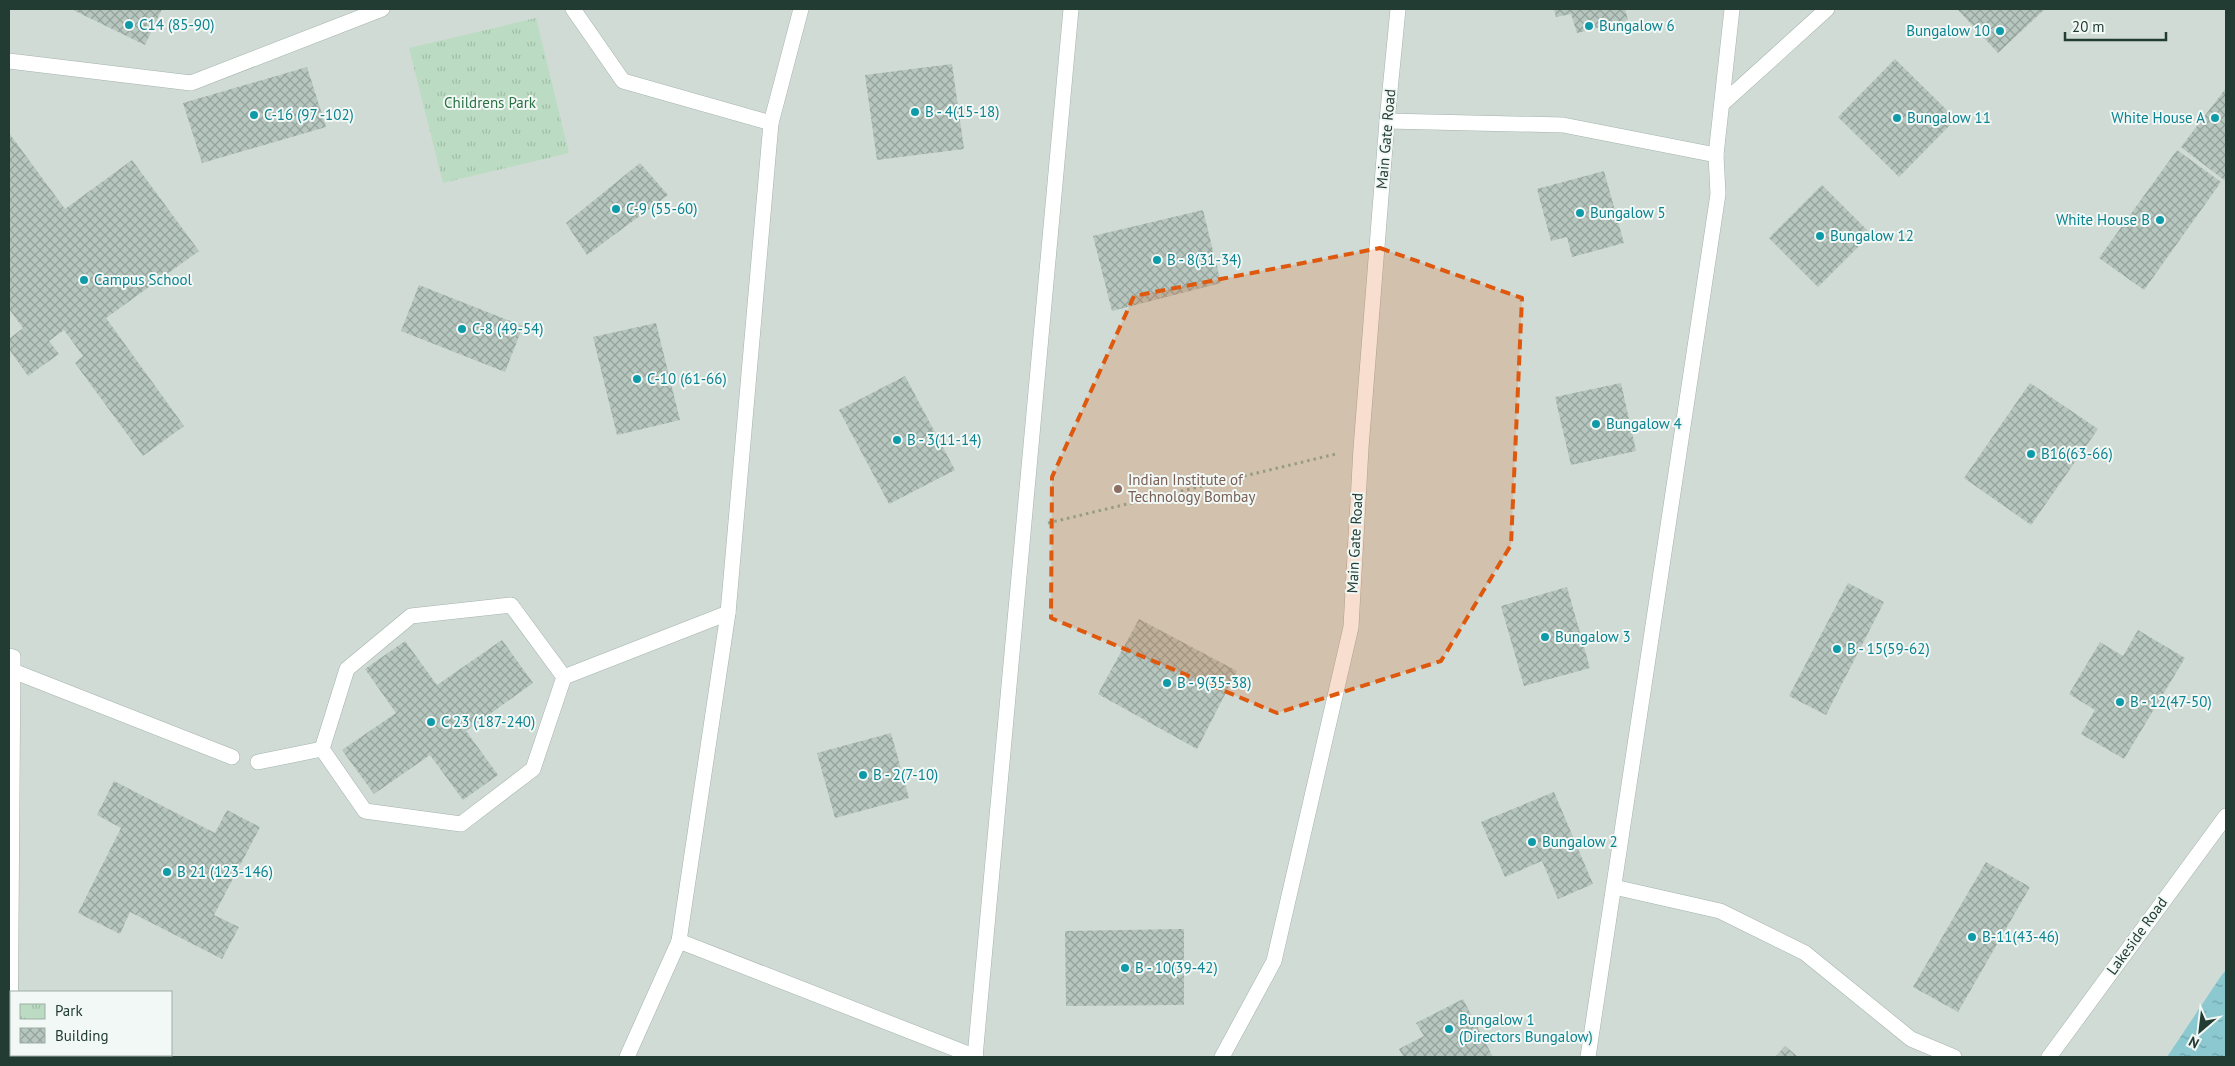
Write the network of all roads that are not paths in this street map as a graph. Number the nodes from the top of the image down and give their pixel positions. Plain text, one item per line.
1 (382, 9) edge
2 (573, 9) edge
3 (801, 9) edge
4 (1071, 9) edge
5 (1398, 9) edge
6 (1732, 9) edge
7 (1827, 9) edge
8 (9, 61) edge
9 (1722, 104) junction
10 (1387, 121) junction
11 (771, 123) junction
12 (1716, 155) junction
13 (728, 612) junction
14 (11, 661) edge
15 (564, 677) junction
16 (322, 749) junction
17 (232, 757) dead end
18 (258, 762) dead end
19 (2226, 816) edge
20 (1614, 886) junction
21 (680, 941) junction
22 (10, 991) edge
23 (627, 1057) edge
24 (975, 1057) edge
25 (1222, 1057) edge
26 (1588, 1057) edge
27 (1954, 1057) edge
28 (2048, 1057) edge

1 - 8 lane
2 - 11 lane
3 - 11 lane
4 - 24 lane
5 - 10 lane, Main Gate Road
6 - 9 lane
7 - 9 lane
9 - 12 lane
10 - 12 lane
10 - 25 lane, Main Gate Road
11 - 13 lane
12 - 20 lane
13 - 15 lane
13 - 21 lane
14 - 17 lane
14 - 22 lane
15 - 16 lane
15 - 16 lane
16 - 18 lane
19 - 28 lane, Lakeside Road
20 - 26 lane
20 - 27 lane
21 - 23 lane
21 - 24 lane

